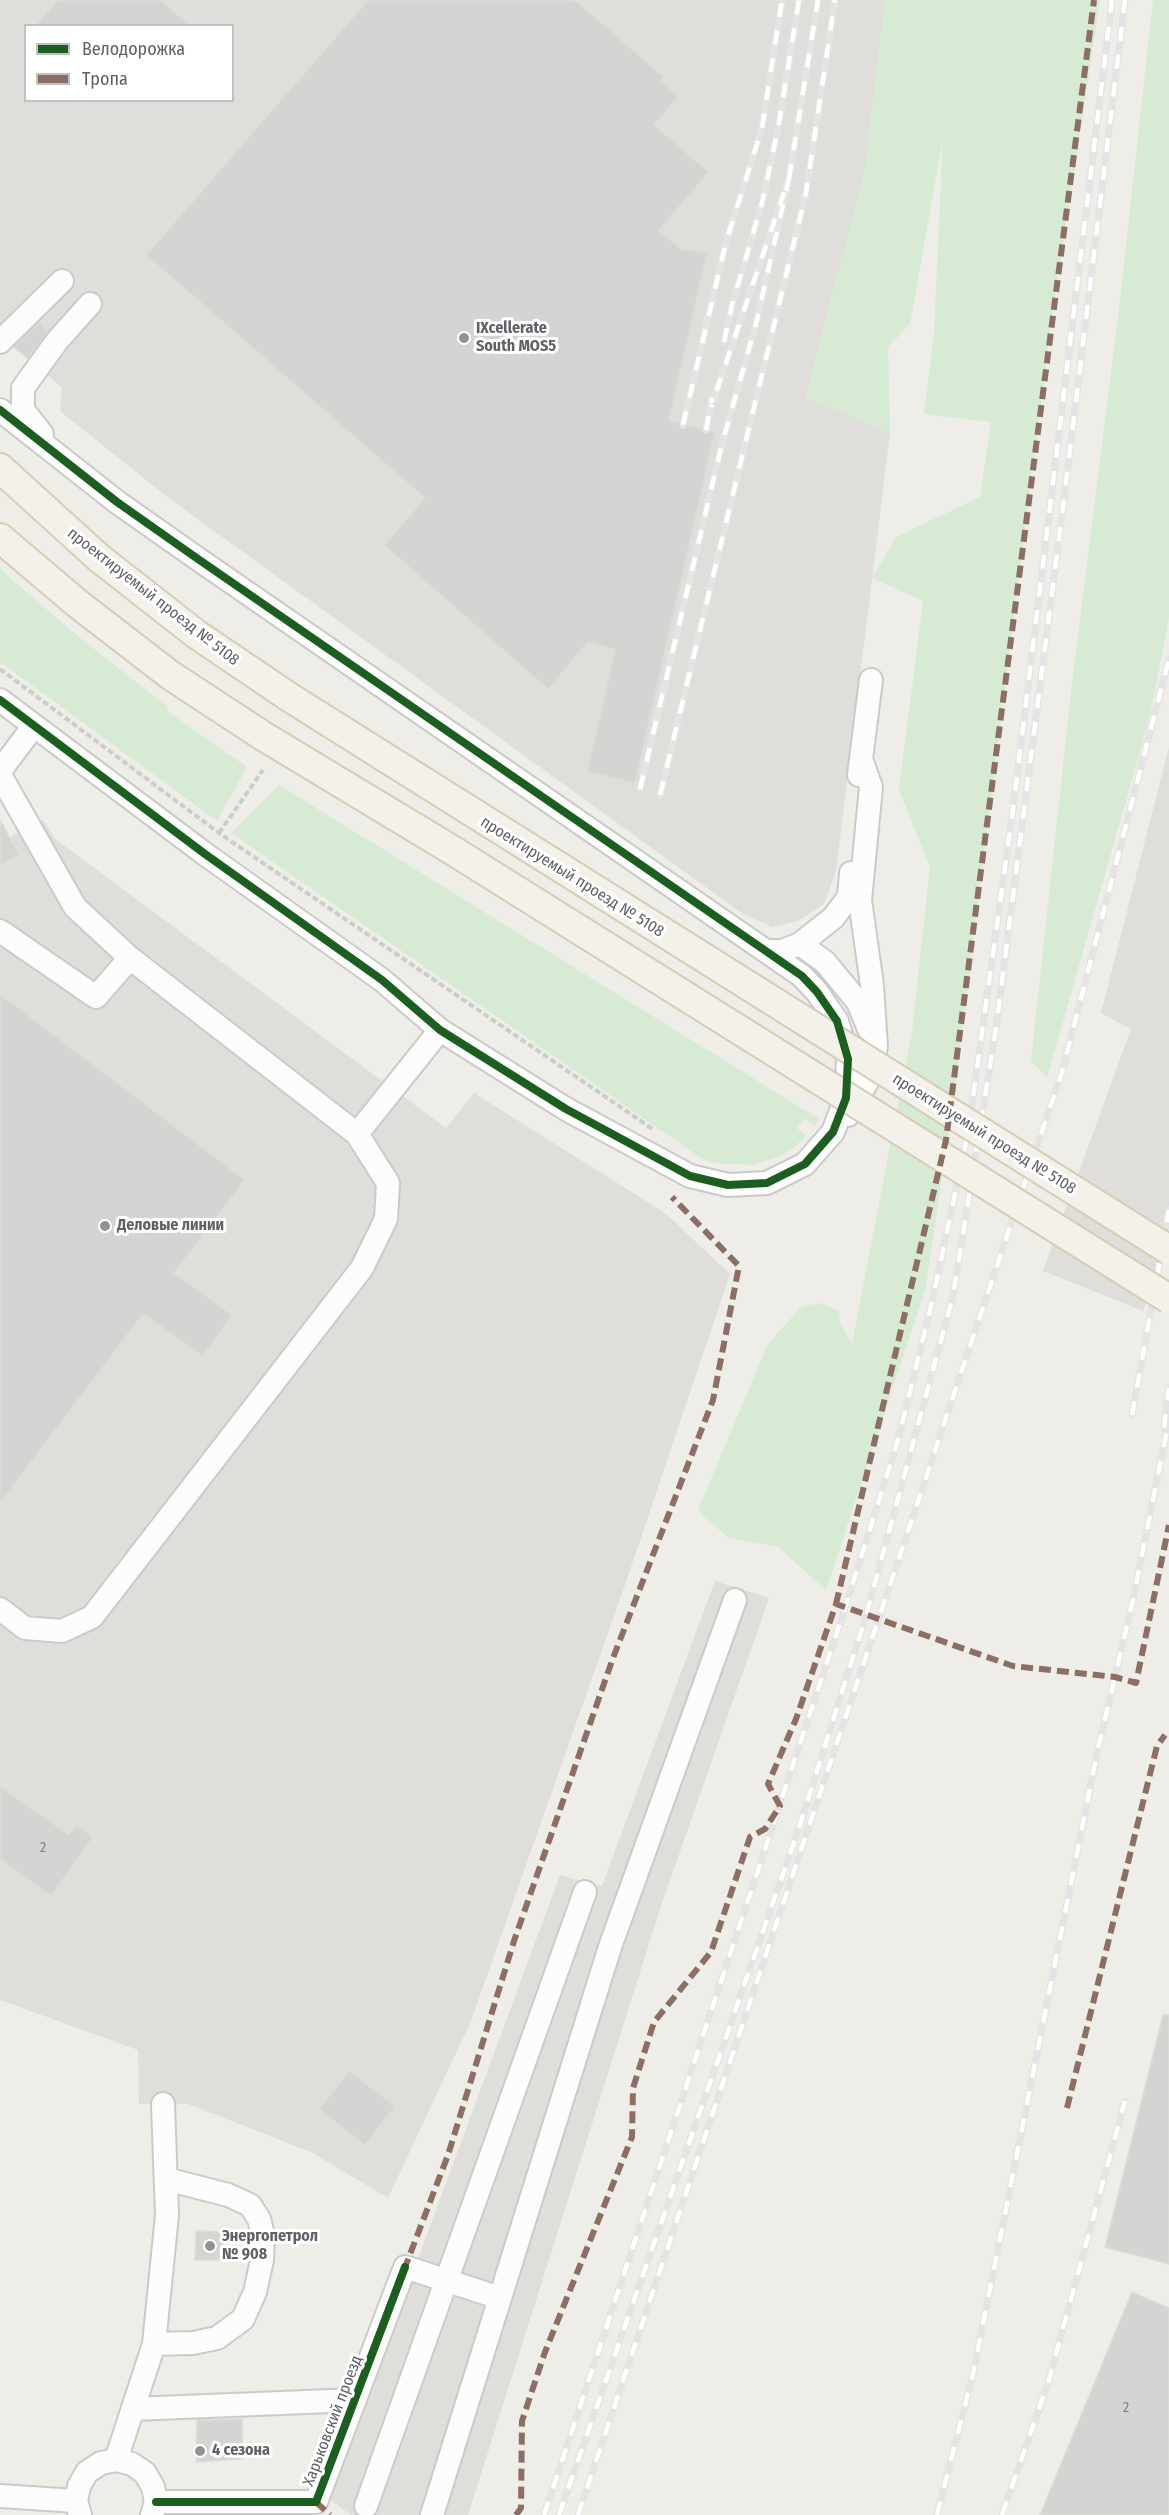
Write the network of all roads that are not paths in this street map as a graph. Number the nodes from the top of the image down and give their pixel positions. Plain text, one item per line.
1 (62, 281) dead end
2 (90, 304) dead end
3 (0, 342) edge
4 (0, 410) edge
5 (65, 460) junction
6 (0, 468) edge
7 (0, 538) edge
8 (871, 680) dead end
9 (0, 700) edge
10 (0, 705) edge
11 (33, 727) junction
12 (861, 759) junction
13 (0, 773) edge
14 (0, 931) edge
15 (800, 944) junction
16 (766, 951) junction
17 (130, 958) junction
18 (440, 1030) junction
19 (876, 1047) junction
20 (833, 1132) junction
21 (357, 1134) junction
22 (1169, 1250) edge
23 (1169, 1299) edge
24 (735, 1600) dead end
25 (0, 1609) edge
26 (585, 1892) dead end
27 (163, 2104) dead end
28 (166, 2179) junction
29 (446, 2280) junction
30 (500, 2298) junction
31 (154, 2344) junction
32 (355, 2400) junction
33 (133, 2409) junction
34 (116, 2460) junction
35 (0, 2496) edge
36 (366, 2506) dead end
37 (78, 2508) edge
38 (154, 2509) edge
39 (432, 2515) edge

1 - 3 street
2 - 5 street
4 - 5 street
5 - 16 street
6 - 22 main road, проектируемый проезд № 5108, bridge
7 - 23 main road, bridge
8 - 12 street
9 - 11 street
10 - 11 street
11 - 13 street
11 - 18 street
12 - 15 street
12 - 19 street
13 - 17 street
14 - 17 street
15 - 16 street
15 - 19 street
16 - 20 street
17 - 21 street
18 - 20 street
18 - 21 street
19 - 20 street
21 - 25 street
24 - 30 street
26 - 29 street
27 - 28 street
28 - 31 street
28 - 31 street
29 - 30 street
29 - 32 street, Харьковский проезд
29 - 36 street
30 - 39 street
31 - 33 street
32 - 33 street
32 - 38 street, Харьковский проезд
33 - 34 street
34 - 37 street
34 - 38 street
35 - 37 street

